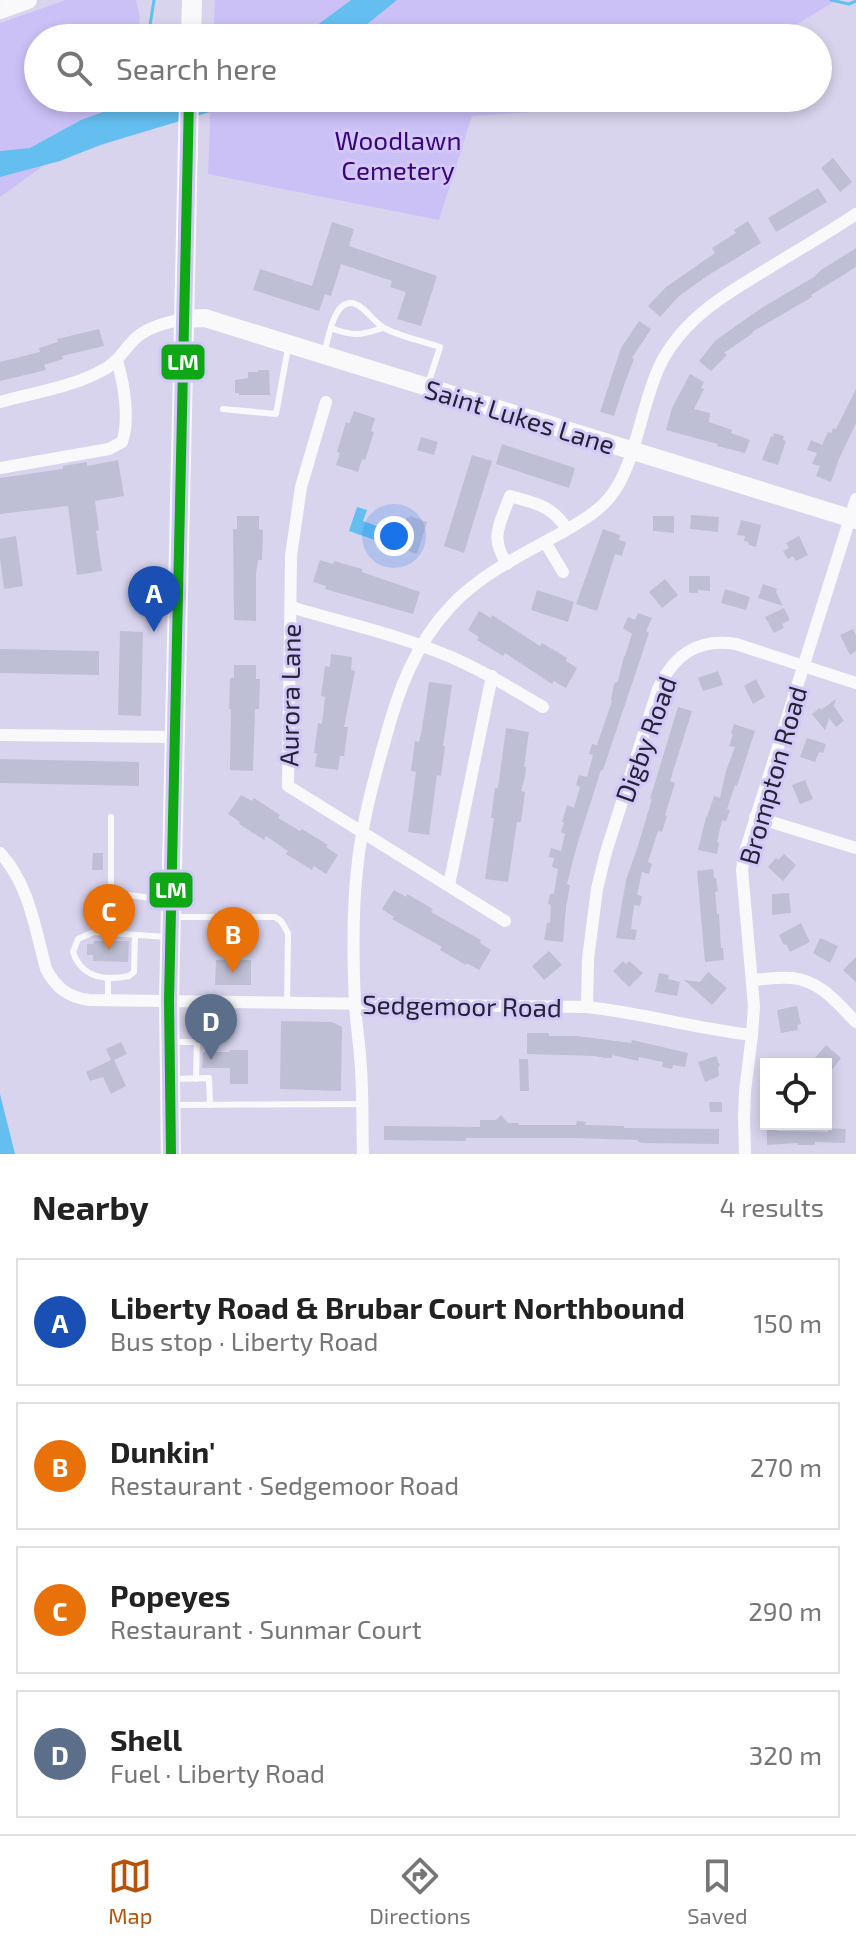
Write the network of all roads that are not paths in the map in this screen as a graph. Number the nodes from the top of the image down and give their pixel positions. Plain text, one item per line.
1 (28, 0) edge
2 (192, 0) edge
3 (0, 10) edge
4 (191, 24) edge
5 (188, 112) edge
6 (856, 214) edge
7 (183, 319) junction
8 (331, 328) junction
9 (383, 328) junction
10 (289, 344) junction
11 (324, 355) junction
12 (117, 361) junction
13 (427, 387) junction
14 (0, 402) edge
15 (326, 402) dead end
16 (223, 409) dead end
17 (631, 450) junction
18 (0, 468) edge
19 (856, 499) edge
20 (853, 519) edge
21 (567, 529) junction
22 (545, 542) junction
23 (507, 564) junction
24 (563, 572) dead end
25 (291, 607) junction
26 (421, 645) junction
27 (804, 666) junction
28 (492, 676) junction
29 (856, 683) edge
30 (543, 707) dead end
31 (0, 735) edge
32 (174, 737) junction
33 (111, 817) dead end
34 (755, 817) junction
35 (364, 832) junction
36 (856, 848) edge
37 (0, 853) edge
38 (449, 885) junction
39 (171, 918) junction
40 (505, 921) dead end
41 (135, 936) junction
42 (108, 978) junction
43 (753, 980) junction
44 (108, 1000) junction
45 (169, 1000) junction
46 (219, 1001) junction
47 (287, 1003) junction
48 (355, 1004) junction
49 (587, 1007) junction
50 (856, 1022) edge
51 (752, 1035) junction
52 (170, 1041) junction
53 (197, 1042) junction
54 (170, 1079) junction
55 (196, 1079) junction
56 (362, 1104) junction
57 (170, 1105) junction
58 (210, 1105) junction
59 (171, 1154) edge
60 (363, 1154) edge
61 (745, 1154) edge

1 - 3 street
2 - 4 main road
5 - 7 main road
6 - 17 street
7 - 10 street, Saint Lukes Lane
7 - 12 street
7 - 32 main road
8 - 9 lane
8 - 9 lane
8 - 11 lane
9 - 13 lane
10 - 11 street, Saint Lukes Lane
10 - 16 lane
11 - 13 street, Saint Lukes Lane
12 - 14 street
12 - 18 street
13 - 17 street, Saint Lukes Lane
15 - 25 street, Aurora Lane
17 - 20 street, Saint Lukes Lane
17 - 21 street
19 - 20 street, Brompton Road
20 - 27 street, Brompton Road
21 - 22 street
21 - 23 street
22 - 23 street
22 - 24 street
23 - 26 street
25 - 26 street
25 - 35 street, Aurora Lane
26 - 28 street
26 - 35 street
27 - 29 street, Digby Road
27 - 34 street, Brompton Road
27 - 49 street, Digby Road
28 - 30 street
28 - 38 street
31 - 32 street
32 - 39 main road
33 - 39 lane
34 - 36 street
34 - 43 street, Brompton Road
35 - 38 street, Aurora Lane
35 - 48 street
37 - 44 street, Sedgemoor Road
38 - 40 street, Aurora Lane
39 - 41 lane
39 - 45 main road
39 - 47 lane
41 - 42 lane
41 - 42 lane
42 - 44 lane
43 - 50 street
43 - 51 street, Brompton Road
44 - 45 street, Sedgemoor Road
45 - 46 street, Sedgemoor Road
45 - 52 main road
46 - 47 street, Sedgemoor Road
46 - 53 lane
47 - 48 street, Sedgemoor Road
48 - 49 street, Sedgemoor Road
48 - 56 street
49 - 51 street, Sedgemoor Road
51 - 61 street, Brompton Road
52 - 53 lane
52 - 54 main road
53 - 55 lane
54 - 55 lane
54 - 57 main road
55 - 58 lane
56 - 58 lane
56 - 60 street
57 - 58 lane
57 - 59 main road

